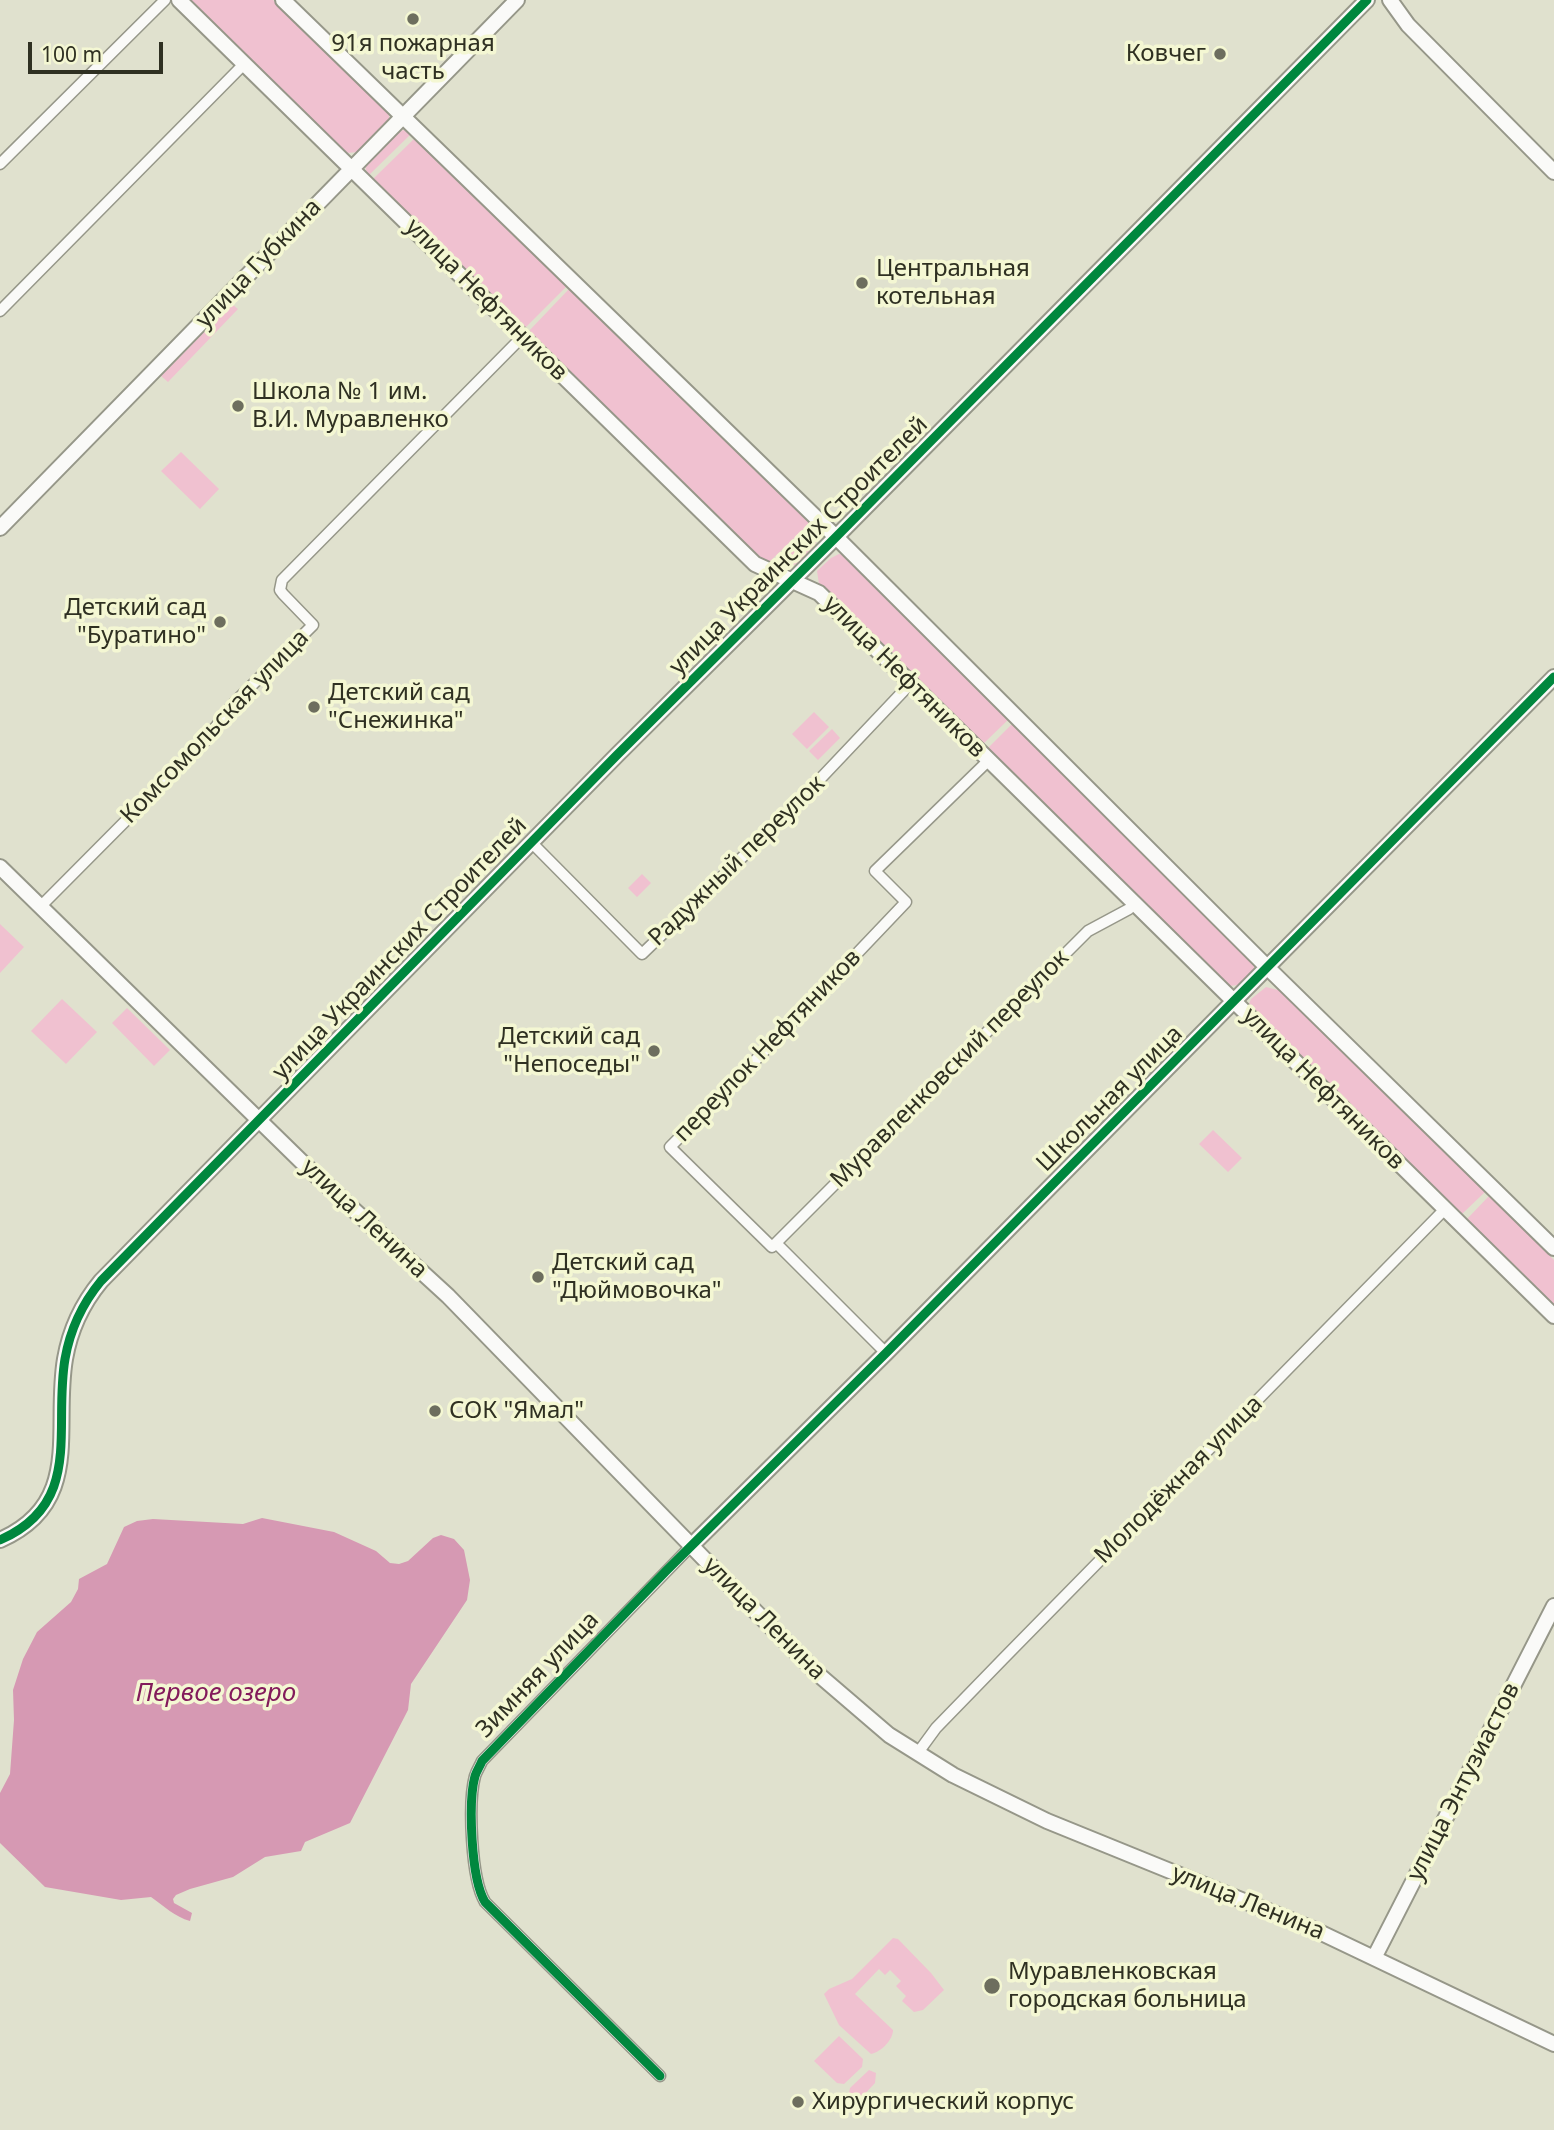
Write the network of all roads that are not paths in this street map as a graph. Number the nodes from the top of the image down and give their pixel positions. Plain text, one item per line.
1 (165, 0) edge
2 (179, 0) edge
3 (282, 0) edge
4 (517, 0) edge
5 (1367, 0) edge
6 (1390, 0) edge
7 (245, 63) junction
8 (403, 117) junction
9 (0, 164) edge
10 (353, 168) junction
11 (1554, 172) edge
12 (0, 311) edge
13 (523, 336) junction
14 (0, 528) edge
15 (836, 537) junction
16 (792, 580) junction
17 (1554, 677) edge
18 (911, 683) junction
19 (989, 760) junction
20 (531, 842) junction
21 (0, 867) edge
22 (1135, 903) junction
23 (40, 906) junction
24 (1268, 968) junction
25 (1234, 1001) junction
26 (259, 1121) junction
27 (1445, 1209) junction
28 (774, 1245) junction
29 (1554, 1248) edge
30 (1554, 1316) edge
31 (886, 1353) junction
32 (0, 1540) edge
33 (691, 1546) junction
34 (1554, 1606) edge
35 (917, 1754) junction
36 (1374, 1958) junction
37 (1554, 2044) edge
38 (660, 2076) dead end

1 - 9 street
2 - 7 main road, улица Нефтяников
3 - 8 main road, улица Нефтяников
4 - 8 main road, улица Губкина
5 - 15 main road, улица Украинских Строителей
6 - 11 main road
7 - 10 main road, улица Нефтяников
7 - 12 street
8 - 10 main road, улица Губкина
8 - 15 main road, улица Нефтяников
10 - 13 main road, улица Нефтяников
10 - 14 main road, улица Губкина
13 - 16 main road, улица Нефтяников
13 - 23 street, Комсомольская улица
15 - 16 main road, улица Украинских Строителей
15 - 24 main road, улица Нефтяников
16 - 18 main road, улица Нефтяников
16 - 20 main road, улица Украинских Строителей
17 - 24 main road, Школьная улица
18 - 19 main road, улица Нефтяников
18 - 20 street, Радужный переулок
19 - 22 main road, улица Нефтяников
19 - 28 street, переулок Нефтяников
20 - 26 main road, улица Украинских Строителей
21 - 23 main road, улица Ленина
22 - 25 main road, улица Нефтяников
22 - 28 street, Муравленковский переулок
23 - 26 main road, улица Ленина
24 - 25 main road, Школьная улица
24 - 29 main road, улица Нефтяников
25 - 27 main road, улица Нефтяников
25 - 31 main road, Школьная улица
26 - 32 main road, улица Украинских Строителей
26 - 33 main road, улица Ленина
27 - 30 main road, улица Нефтяников
27 - 35 street, Молодёжная улица
28 - 31 street, переулок Нефтяников
31 - 33 main road, Школьная улица
33 - 35 main road, улица Ленина
33 - 38 street, Зимняя улица
34 - 36 main road, улица Энтузиастов
35 - 36 main road, улица Ленина
36 - 37 main road, улица Ленина

